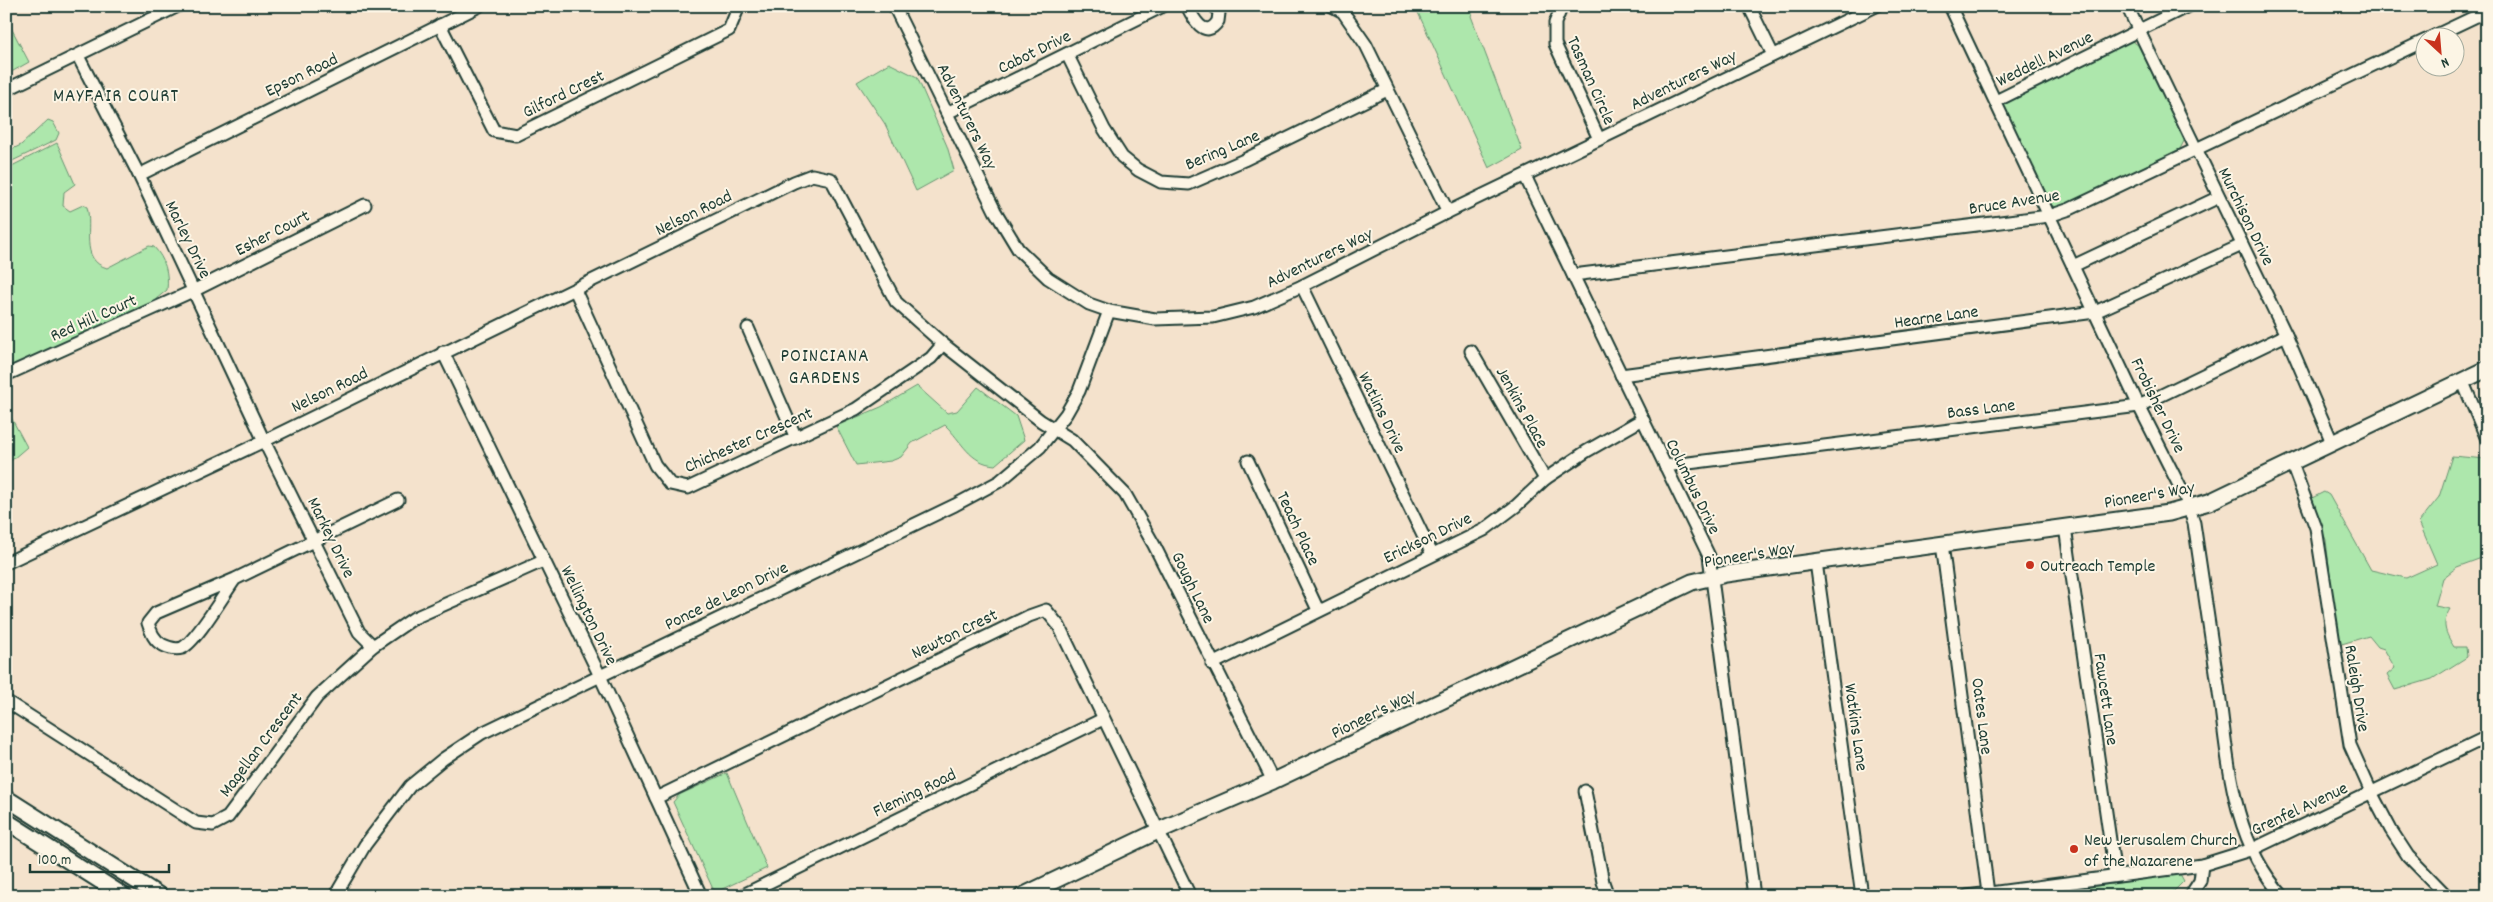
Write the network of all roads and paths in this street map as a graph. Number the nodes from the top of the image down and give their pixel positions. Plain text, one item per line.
1 (178, 6) edge
2 (479, 6) edge
3 (739, 6) edge
4 (894, 6) edge
5 (1163, 6) edge
6 (1187, 6) edge
7 (1215, 6) edge
8 (1332, 6) edge
9 (1562, 6) edge
10 (1749, 6) edge
11 (1876, 6) edge
12 (1950, 6) edge
13 (2127, 6) edge
14 (2188, 6) edge
15 (2487, 11) edge
16 (440, 25) junction
17 (2451, 28) edge
18 (2140, 30) junction
19 (2416, 45) edge
20 (1067, 54) junction
21 (1773, 54) junction
22 (78, 56) junction
23 (6, 90) edge
24 (1387, 90) junction
25 (1996, 101) junction
26 (947, 113) junction
27 (1599, 139) junction
28 (2196, 149) junction
29 (139, 175) junction
30 (1525, 176) junction
31 (2219, 197) junction
32 (365, 205) dead end
33 (1448, 212) junction
34 (2049, 216) junction
35 (2242, 245) junction
36 (2073, 266) junction
37 (1573, 275) junction
38 (1302, 286) junction
39 (195, 290) junction
40 (575, 290) junction
41 (1110, 311) junction
42 (2095, 312) junction
43 (748, 328) dead end
44 (2286, 335) junction
45 (943, 344) junction
46 (1472, 351) dead end
47 (443, 352) junction
48 (2487, 369) edge
49 (6, 375) edge
50 (1621, 375) junction
51 (2462, 380) junction
52 (2139, 406) junction
53 (1643, 419) junction
54 (1054, 429) junction
55 (796, 438) junction
56 (2487, 439) edge
57 (264, 441) junction
58 (2332, 442) junction
59 (1248, 461) dead end
60 (2291, 461) junction
61 (1665, 466) junction
62 (1545, 480) junction
63 (398, 500) dead end
64 (2188, 508) junction
65 (2065, 527) junction
66 (314, 540) junction
67 (1942, 544) junction
68 (1432, 554) junction
69 (543, 561) junction
70 (1816, 562) junction
71 (6, 563) edge
72 (1711, 577) junction
73 (235, 579) junction
74 (1318, 610) junction
75 (372, 646) junction
76 (1212, 664) junction
77 (600, 676) junction
78 (6, 701) edge
79 (1103, 719) junction
80 (2487, 738) edge
81 (1273, 781) junction
82 (1585, 791) dead end
83 (2372, 794) junction
84 (6, 798) edge
85 (656, 798) junction
86 (6, 821) edge
87 (1160, 830) junction
88 (2253, 849) junction
89 (2202, 864) junction
90 (2115, 875) junction
91 (1988, 893) junction
92 (124, 896) edge
93 (160, 896) edge
94 (335, 896) edge
95 (700, 896) edge
96 (741, 896) edge
97 (1022, 896) edge
98 (1190, 896) edge
99 (1608, 896) edge
100 (1754, 896) edge
101 (1862, 896) edge
102 (1967, 896) edge
103 (2190, 896) edge
104 (2283, 896) edge
105 (2447, 896) edge

1 - 22 street
2 - 16 street, Epson Road
3 - 16 street, Gilford Crest
4 - 26 street, Adventurers Way
5 - 20 street, Cabot Drive
6 - 7 street
8 - 24 street
9 - 27 street, Tasman Circle
10 - 21 street
11 - 21 street, Adventurers Way
12 - 25 street, Frobisher Drive
13 - 18 street, Murchison Drive
14 - 18 street, Weddell Avenue
15 - 17 street
16 - 29 street, Epson Road
18 - 25 street, Weddell Avenue
18 - 28 street, Murchison Drive
19 - 28 street, Bruce Avenue
20 - 24 street, Bering Lane
20 - 26 street, Cabot Drive
21 - 27 street, Adventurers Way
22 - 23 street
22 - 29 street, Marley Drive
24 - 33 street
25 - 34 street, Frobisher Drive
26 - 41 street, Adventurers Way
27 - 30 street, Adventurers Way
28 - 31 street, Murchison Drive
28 - 34 street, Bruce Avenue
29 - 39 street, Marley Drive
30 - 33 street, Adventurers Way
30 - 37 street, Columbus Drive
31 - 35 street, Murchison Drive
31 - 36 street
32 - 39 street, Esher Court
33 - 38 street, Adventurers Way
34 - 36 street, Frobisher Drive
34 - 37 street, Bruce Avenue
35 - 42 street, Hearne Lane
35 - 44 street, Murchison Drive
36 - 42 street, Frobisher Drive
37 - 50 street, Columbus Drive
38 - 41 street, Adventurers Way
38 - 68 street, Watlins Drive
39 - 49 street, Red Hill Court
39 - 57 street, Marley Drive
40 - 45 street, Nelson Road
40 - 47 street, Nelson Road
40 - 55 street, Chichester Crescent
41 - 54 street, Ponce de Leon Drive
42 - 50 street, Hearne Lane
42 - 52 street, Frobisher Drive
43 - 55 street
44 - 52 street, Bass Lane
44 - 58 street, Murchison Drive
45 - 54 street, Nelson Road
45 - 55 street, Chichester Crescent
46 - 62 street, Jenkins Place
47 - 57 street, Nelson Road
47 - 69 street, Wellington Drive
48 - 51 main road, Pioneer's Way
50 - 53 street, Columbus Drive
51 - 56 street
51 - 58 main road, Pioneer's Way
52 - 61 street, Bass Lane
52 - 64 street, Frobisher Drive
53 - 61 street, Columbus Drive
53 - 62 street, Erickson Drive
54 - 76 street, Gough Lane
54 - 77 street, Ponce de Leon Drive
57 - 66 street, Markey Drive
57 - 71 street
58 - 60 main road, Pioneer's Way
59 - 74 street, Teach Place
60 - 64 main road, Pioneer's Way
60 - 83 street, Raleigh Drive
61 - 72 street, Columbus Drive
62 - 68 street, Erickson Drive
63 - 66 street
64 - 65 main road, Pioneer's Way
64 - 88 street, Frobisher Drive
65 - 67 main road, Pioneer's Way
65 - 90 street, Fawcett Lane
66 - 73 street
66 - 75 street, Markey Drive
67 - 70 main road, Pioneer's Way
67 - 91 street, Oates Lane
68 - 74 street, Erickson Drive
69 - 75 street, Magellan Crescent
69 - 77 street, Wellington Drive
70 - 72 main road, Pioneer's Way
70 - 101 street, Watkins Lane
72 - 81 main road, Pioneer's Way
72 - 100 street, Columbus Drive
73 - 73 street
74 - 76 street, Erickson Drive
75 - 78 street, Magellan Crescent
76 - 81 street, Gough Lane
77 - 85 street, Wellington Drive
77 - 94 street, Ponce de Leon Drive
79 - 85 street, Newton Crest
79 - 87 street, Newton Crest
79 - 96 street, Fleming Road
80 - 83 street, Grenfel Avenue
81 - 87 main road, Pioneer's Way
82 - 99 street
83 - 88 street, Grenfel Avenue
83 - 105 street, Raleigh Drive
84 - 93 main road
85 - 95 street, Wellington Drive
86 - 92 main road
87 - 97 main road, Pioneer's Way
87 - 98 street, Newton Crest
88 - 89 street, Grenfel Avenue
88 - 104 street, Frobisher Drive
89 - 90 street, Grenfel Avenue
89 - 103 street
90 - 91 street, Grenfel Avenue
91 - 102 street, Grenfel Avenue

